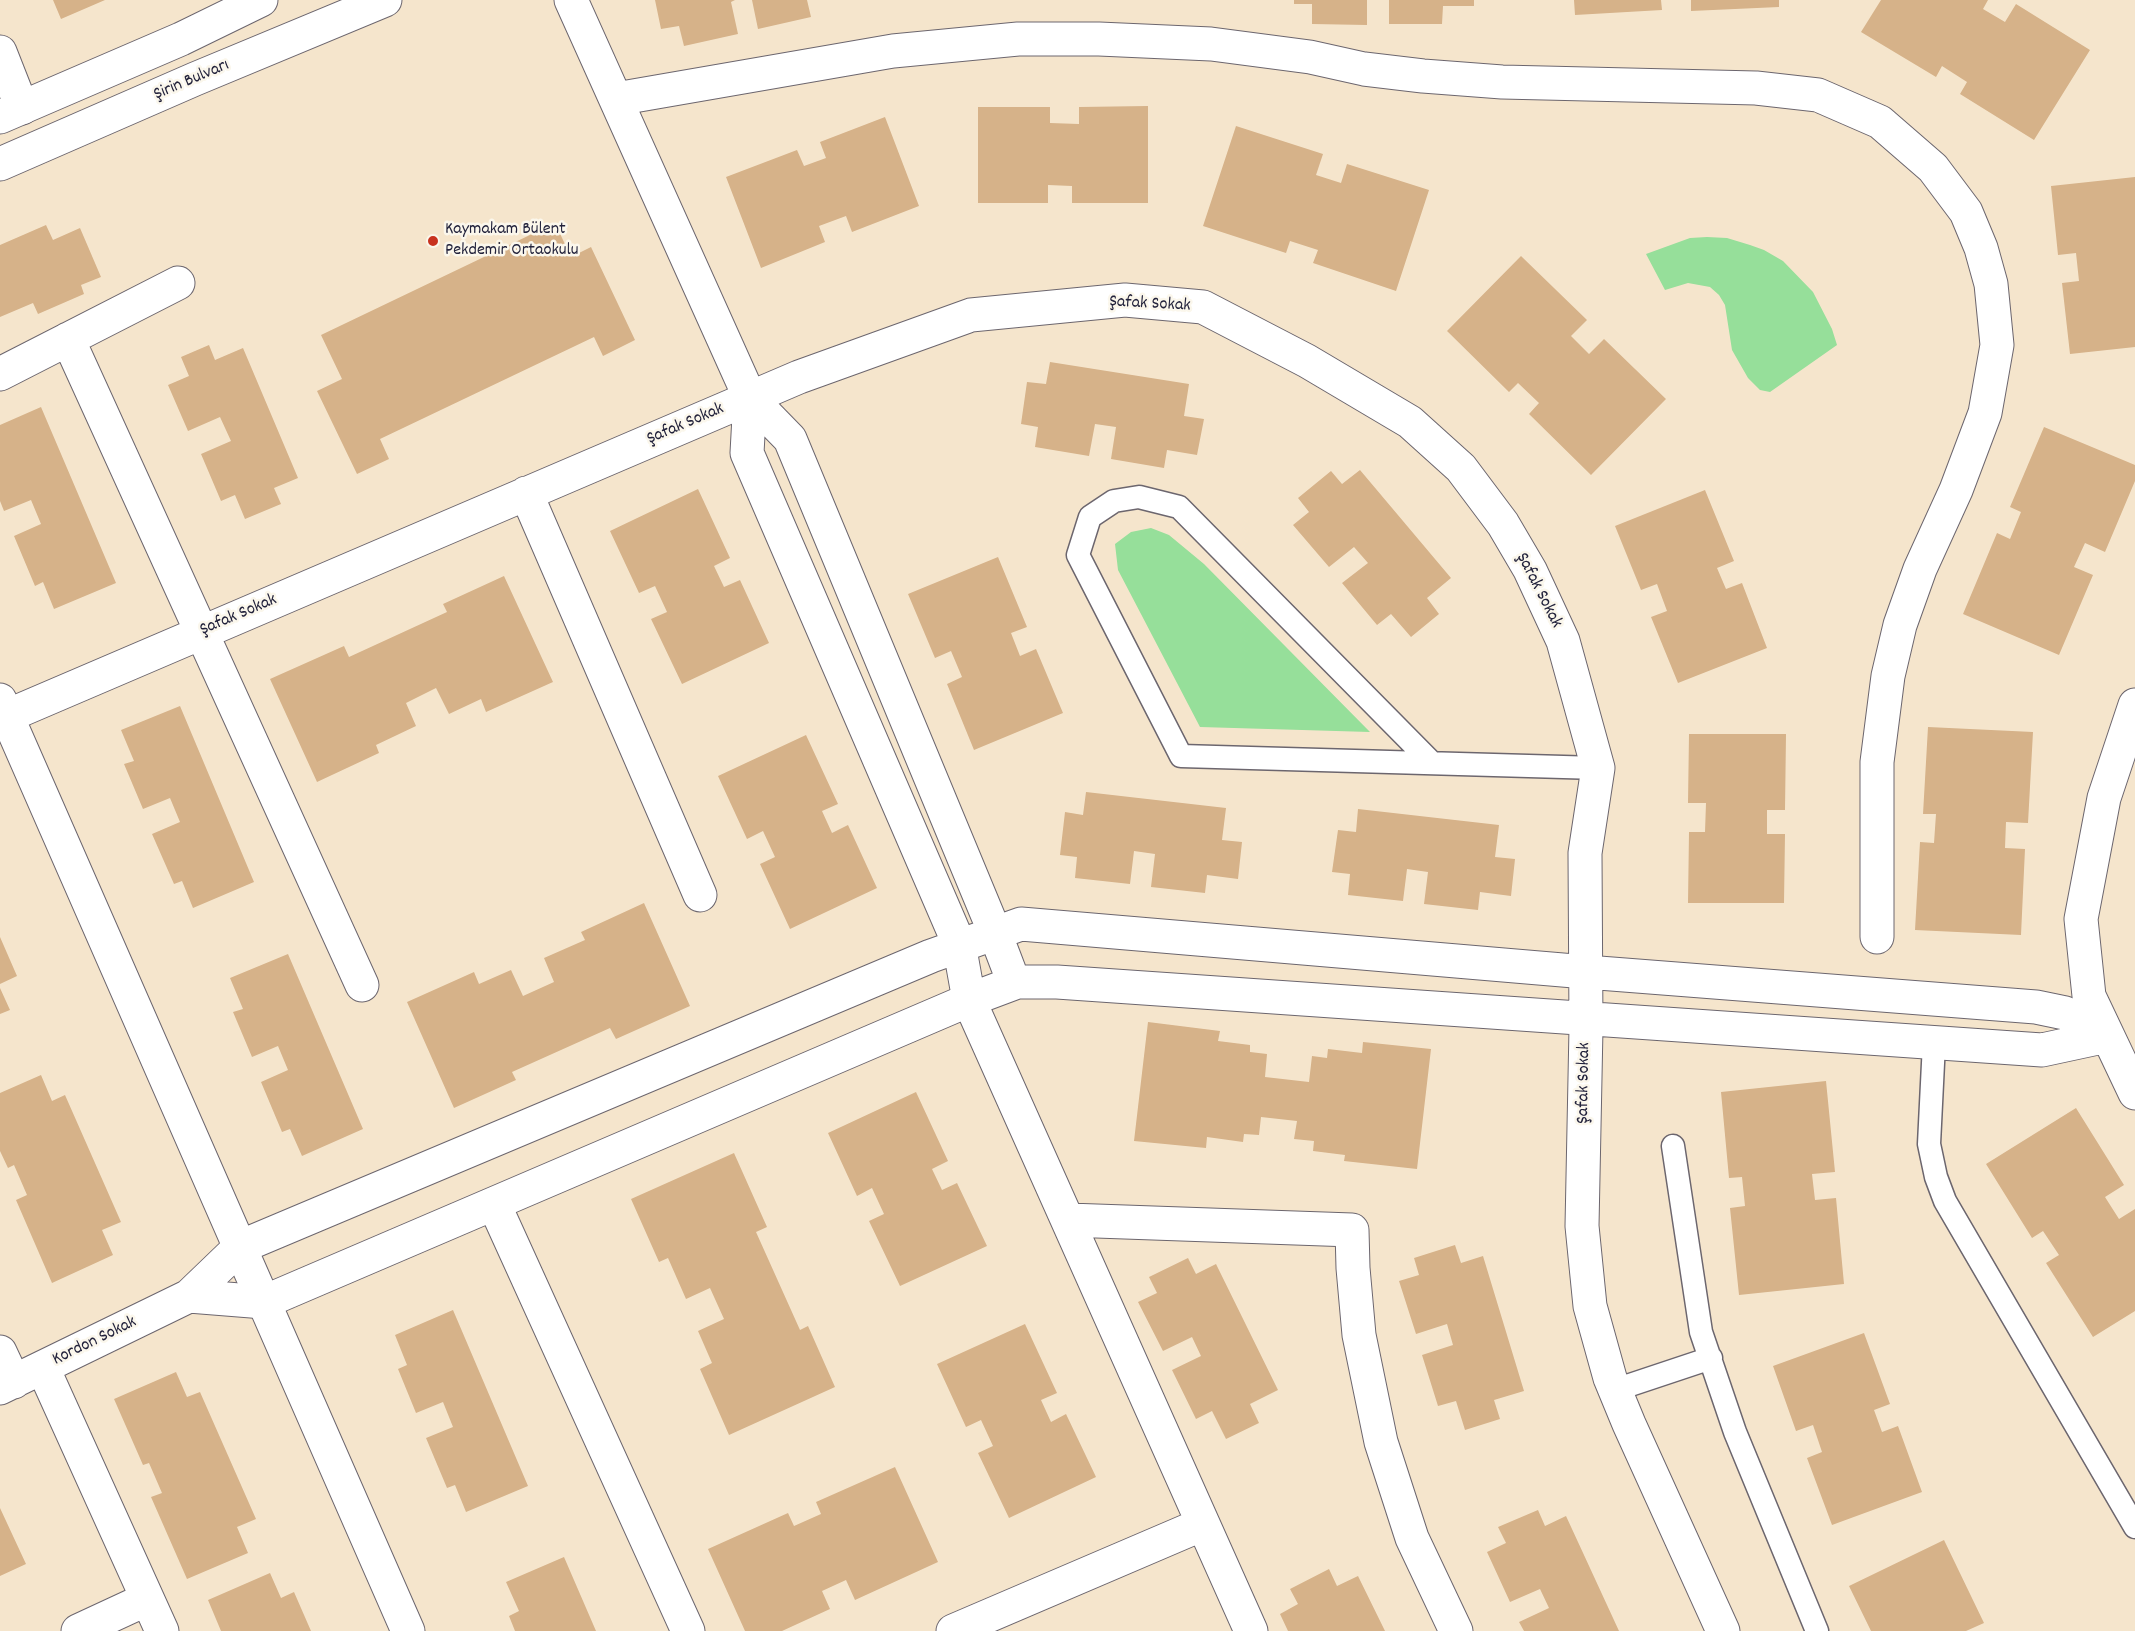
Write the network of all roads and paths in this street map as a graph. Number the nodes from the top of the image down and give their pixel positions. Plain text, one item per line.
1 (261, 0) edge
2 (385, 0) edge
3 (571, 0) edge
4 (0, 52) edge
5 (616, 99) junction
6 (11, 112) edge
7 (0, 164) edge
8 (178, 283) dead end
9 (68, 339) junction
10 (0, 374) edge
11 (750, 398) junction
12 (526, 494) junction
13 (201, 633) junction
14 (2135, 705) edge
15 (2, 712) edge
16 (1432, 763) junction
17 (1598, 768) junction
18 (700, 895) dead end
19 (995, 933) junction
20 (1876, 937) dead end
21 (959, 944) junction
22 (1586, 972) junction
23 (1014, 983) junction
24 (362, 985) dead end
25 (969, 1000) junction
26 (1586, 1018) junction
27 (2107, 1036) junction
28 (1934, 1043) junction
29 (2135, 1093) edge
30 (1673, 1146) dead end
31 (494, 1204) junction
32 (1068, 1220) junction
33 (240, 1247) junction
34 (189, 1296) junction
35 (264, 1302) junction
36 (0, 1352) edge
37 (1711, 1358) junction
38 (43, 1368) junction
39 (7, 1385) edge
40 (1615, 1390) junction
41 (1203, 1524) junction
42 (2135, 1527) edge
43 (147, 1599) junction
44 (78, 1631) edge
45 (162, 1631) edge
46 (408, 1631) edge
47 (688, 1631) edge
48 (954, 1631) edge
49 (1251, 1631) edge
50 (1456, 1631) edge
51 (1723, 1631) edge
52 (1817, 1631) edge

1 - 6 street
2 - 7 street, Şirin Bulvarı
3 - 5 street
4 - 6 street
5 - 11 street
5 - 20 street
8 - 9 street
9 - 10 street
9 - 13 street
11 - 12 street, Şafak Sokak
11 - 17 street, Şafak Sokak
11 - 19 street
11 - 21 street
12 - 13 street, Şafak Sokak
12 - 18 street
13 - 15 street, Şafak Sokak
13 - 24 street
14 - 27 street
15 - 33 street
16 - 16 lane
16 - 17 lane
17 - 22 street, Şafak Sokak
19 - 21 street
19 - 22 street
19 - 23 street
21 - 25 street
21 - 33 street
22 - 26 street, Şafak Sokak
22 - 27 street
23 - 25 street
23 - 26 street
25 - 31 street
25 - 32 street
26 - 28 street
26 - 40 street, Şafak Sokak
27 - 28 street
27 - 29 street
28 - 42 lane
30 - 37 lane
31 - 35 street
31 - 47 street
32 - 41 street
32 - 50 street
33 - 34 street
33 - 35 street
34 - 35 street
34 - 38 street, Kordon Sokak
35 - 46 street
36 - 39 street
37 - 40 lane
37 - 52 lane
38 - 39 street, Kordon Sokak
38 - 43 street
40 - 51 street, Şafak Sokak
41 - 48 street
41 - 49 street
43 - 44 street
43 - 45 street

